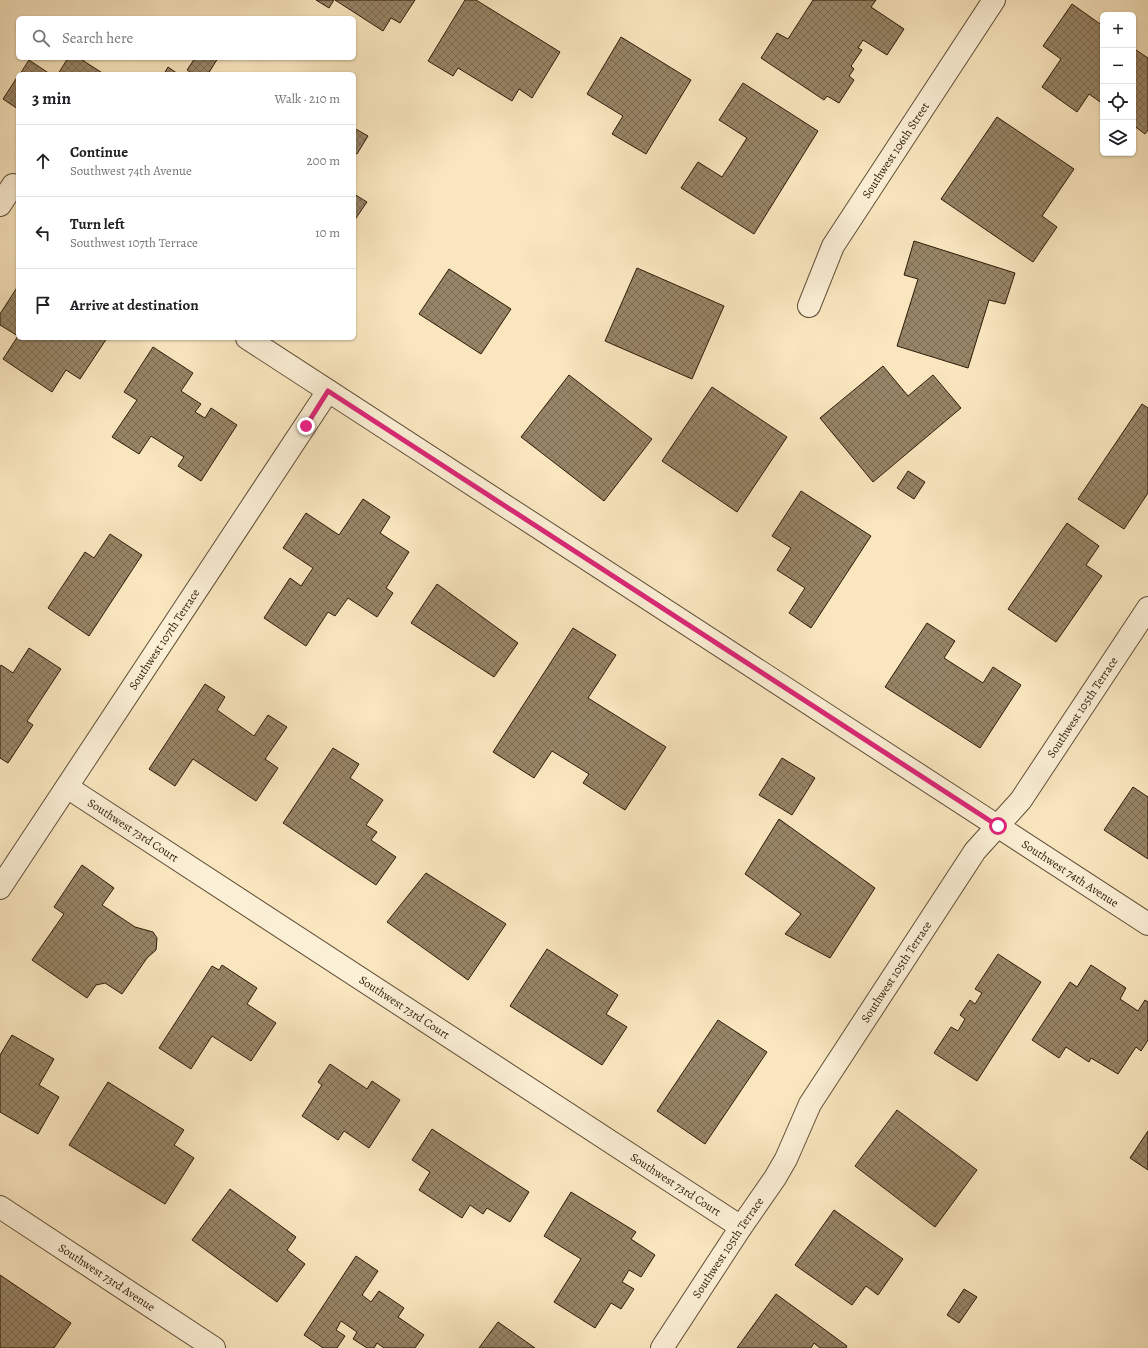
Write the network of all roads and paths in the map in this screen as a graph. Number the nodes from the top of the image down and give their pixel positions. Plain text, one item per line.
1 (994, 0) edge
2 (10, 183) edge
3 (0, 205) edge
4 (809, 306) dead end
5 (250, 340) edge
6 (328, 391) junction
7 (1148, 608) edge
8 (67, 787) junction
9 (998, 826) junction
10 (0, 888) edge
11 (1148, 924) edge
12 (0, 1207) edge
13 (741, 1227) junction
14 (214, 1348) edge
15 (662, 1348) edge

1 - 4 street, Southwest 106th Street
2 - 3 street
5 - 6 street, Southwest 74th Avenue
6 - 8 street, Southwest 107th Terrace
6 - 9 street, Southwest 74th Avenue
7 - 9 street, Southwest 105th Terrace
8 - 10 street, Southwest 107th Terrace
8 - 13 street, Southwest 73rd Court
9 - 11 street, Southwest 74th Avenue
9 - 13 street, Southwest 105th Terrace
12 - 14 street, Southwest 73rd Avenue
13 - 15 street, Southwest 105th Terrace

